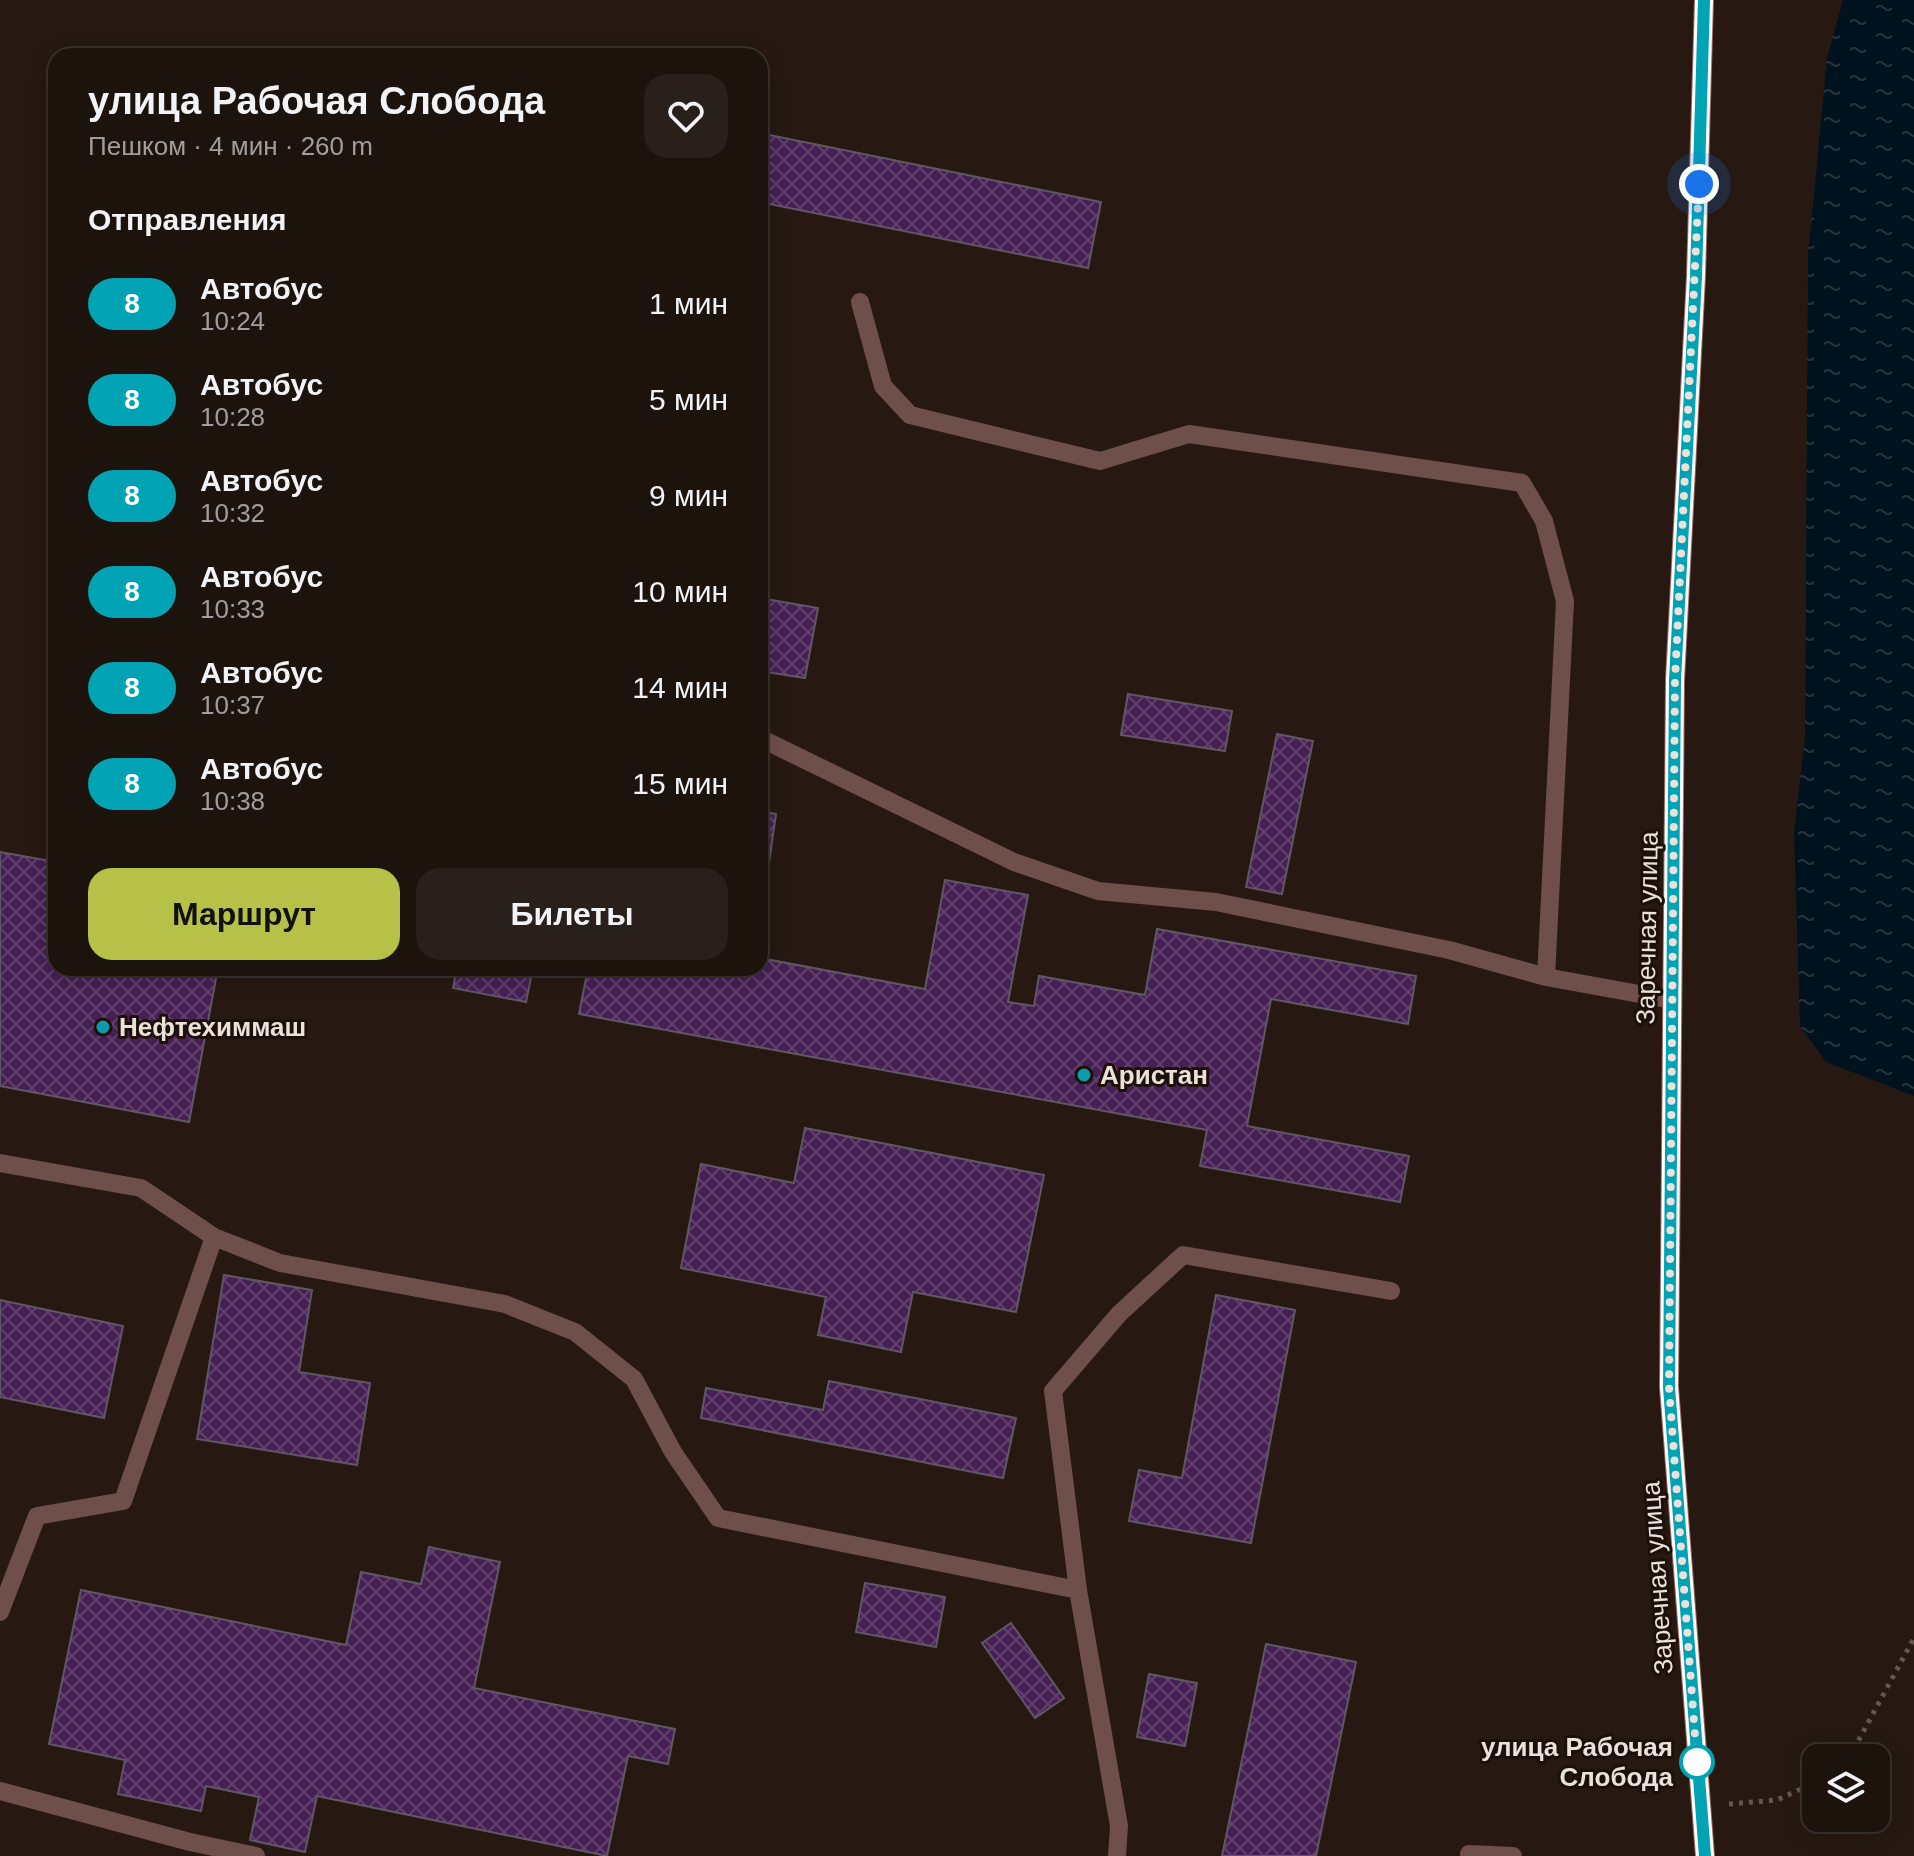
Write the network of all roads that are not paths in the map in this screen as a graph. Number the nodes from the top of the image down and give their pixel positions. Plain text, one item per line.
1 (1704, 0) edge
2 (860, 302) dead end
3 (768, 742) edge
4 (1546, 977) junction
5 (1672, 1000) junction
6 (0, 1163) edge
7 (214, 1237) junction
8 (1391, 1291) dead end
9 (1078, 1590) junction
10 (0, 1612) edge
11 (0, 1791) edge
12 (230, 1853) edge
13 (1469, 1854) dead end
14 (256, 1856) edge
15 (1117, 1856) edge
16 (1513, 1856) edge
17 (1705, 1856) edge

1 - 5 street, Заречная улица
2 - 4 lane
3 - 4 lane
4 - 5 lane
5 - 17 street, Заречная улица
6 - 7 lane
7 - 9 lane
7 - 10 lane
8 - 9 lane
9 - 15 lane
11 - 12 lane
12 - 14 lane
13 - 16 lane

